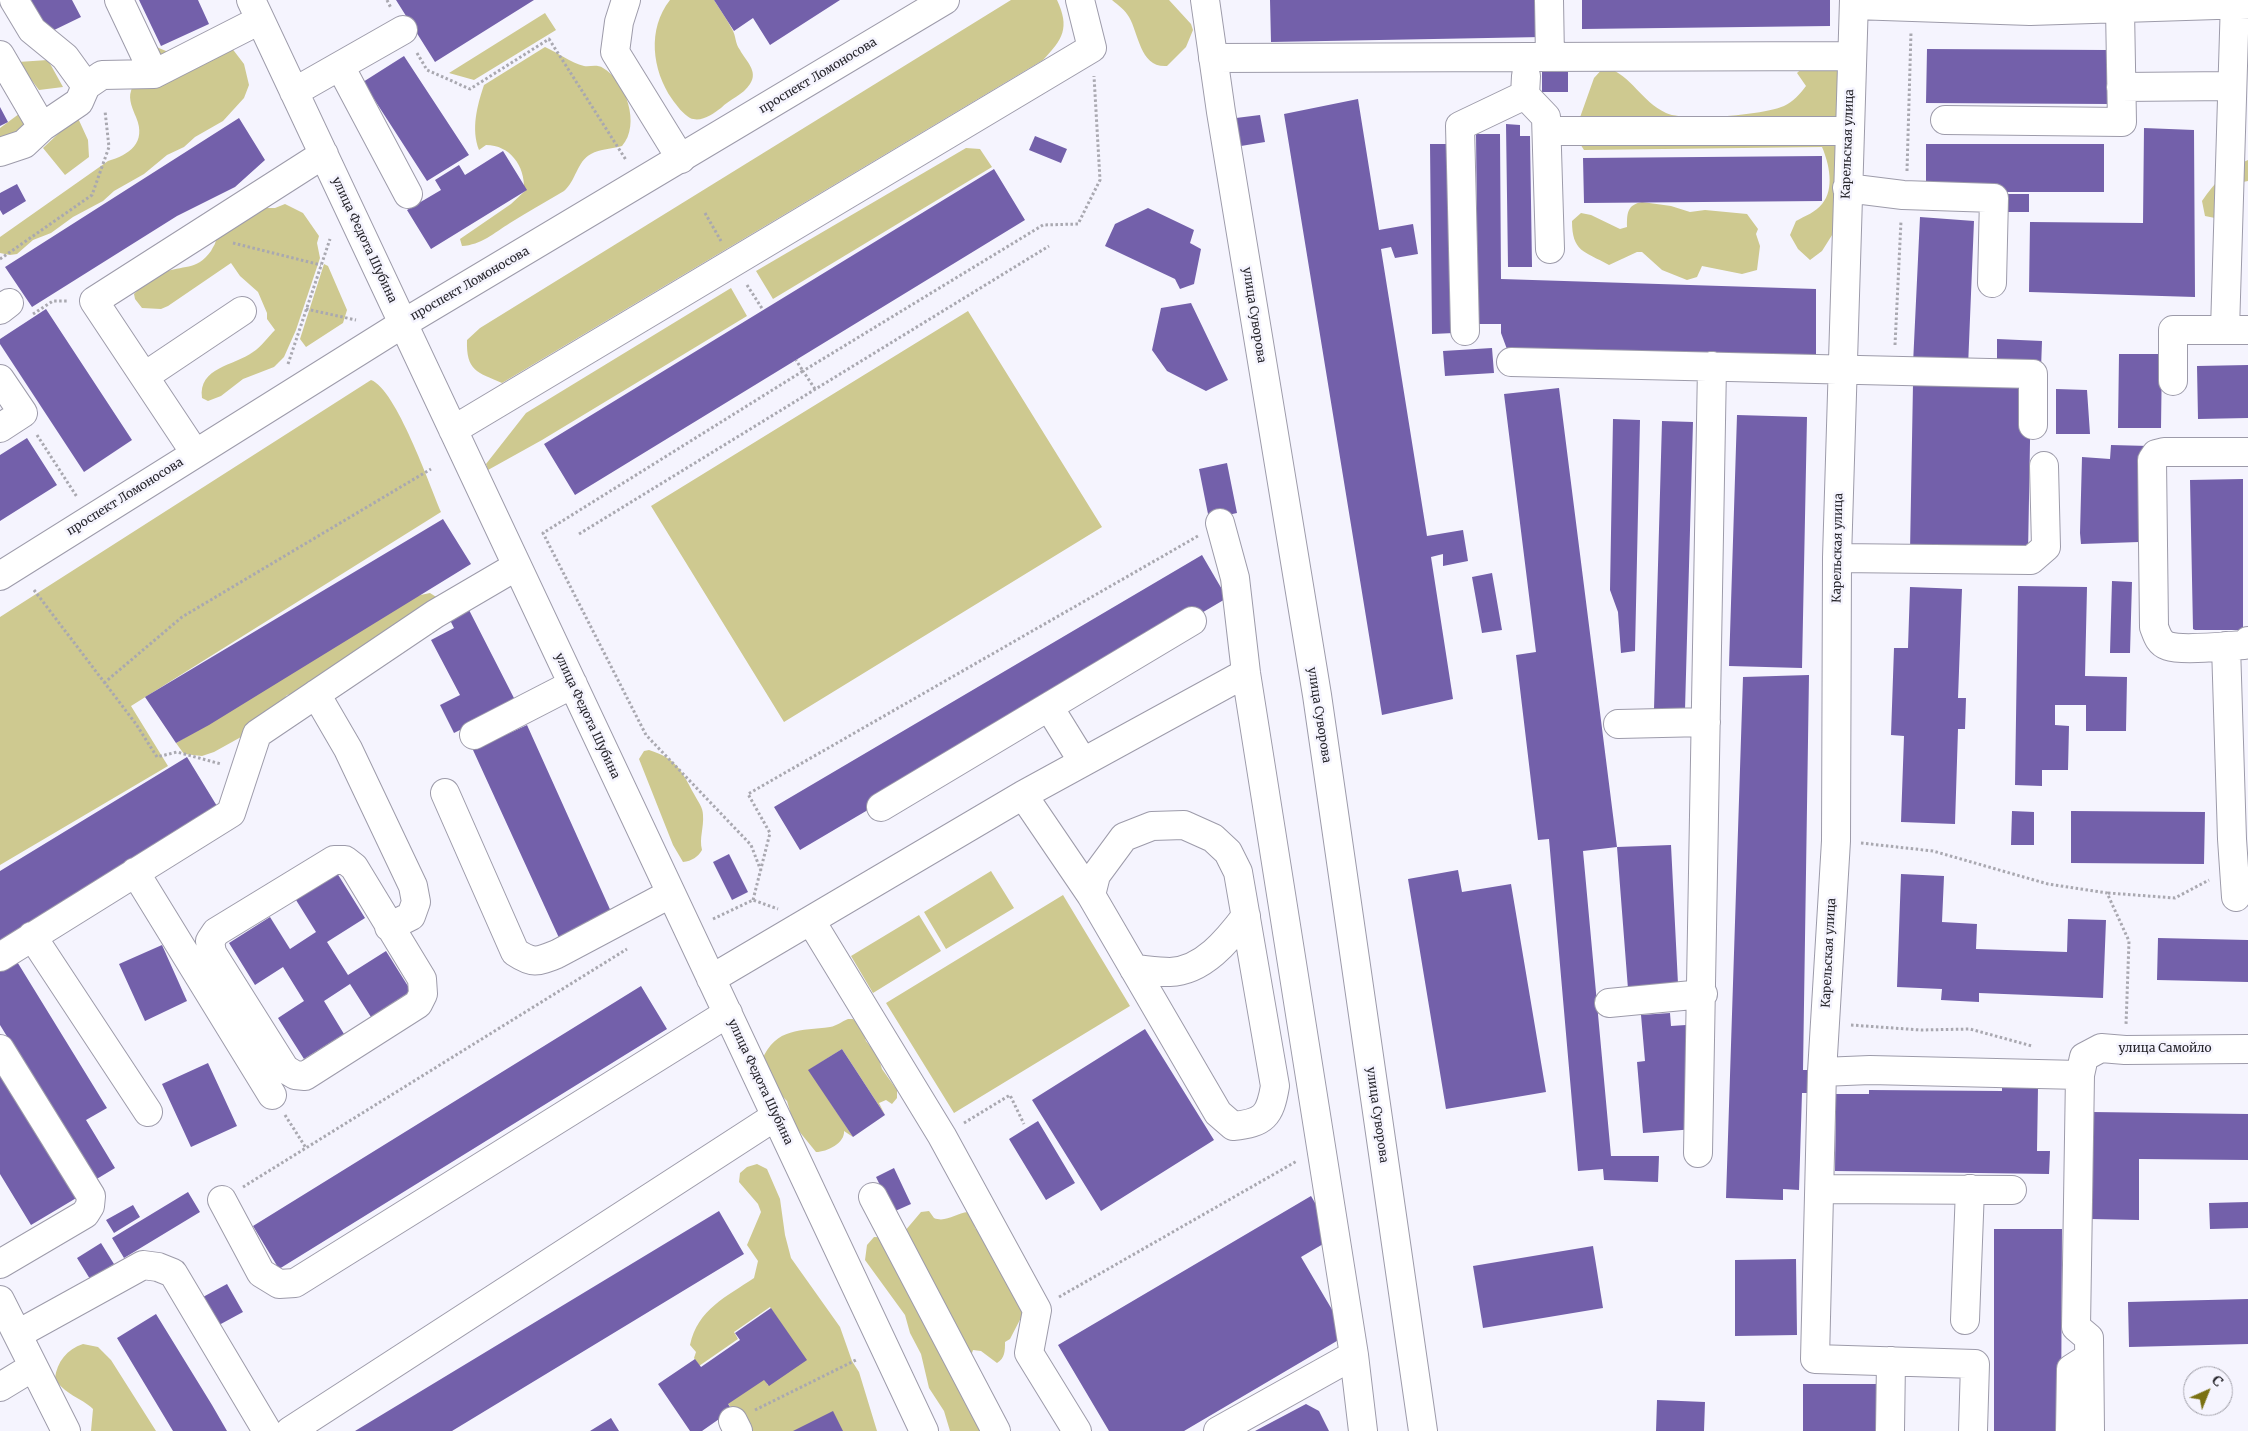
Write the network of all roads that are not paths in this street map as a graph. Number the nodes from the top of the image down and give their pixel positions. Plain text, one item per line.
1 (14, 0) edge
2 (119, 0) edge
3 (626, 0) edge
4 (1080, 0) edge
5 (1205, 0) edge
6 (1549, 0) edge
7 (2239, 2) edge
8 (933, 3) edge
9 (1854, 3) edge
10 (2120, 9) junction
11 (256, 10) edge
12 (404, 30) road end
13 (0, 55) edge
14 (1851, 56) junction
15 (1538, 57) junction
16 (1213, 58) junction
17 (340, 66) junction
18 (154, 74) junction
19 (94, 81) junction
20 (2232, 86) junction
21 (2121, 87) junction
22 (294, 92) junction
23 (1526, 95) junction
24 (1945, 120) dead end
25 (42, 127) junction
26 (1547, 131) junction
27 (1848, 131) junction
28 (0, 152) edge
29 (324, 154) junction
30 (681, 159) junction
31 (1847, 188) junction
32 (408, 194) dead end
33 (1550, 249) dead end
34 (1992, 282) dead end
35 (242, 312) dead end
36 (404, 323) junction
37 (2237, 330) edge
38 (1465, 331) dead end
39 (1511, 362) dead end
40 (1712, 366) junction
41 (1842, 369) junction
42 (145, 376) junction
43 (0, 379) edge
44 (2173, 381) dead end
45 (2033, 425) dead end
46 (0, 428) edge
47 (453, 430) junction
48 (2248, 452) edge
49 (196, 453) junction
50 (2044, 466) dead end
51 (2248, 473) edge
52 (1220, 523) road end
53 (1837, 558) junction
54 (517, 566) junction
55 (0, 576) edge
56 (1192, 621) dead end
57 (2237, 644) edge
58 (1246, 673) junction
59 (573, 684) junction
60 (316, 694) junction
61 (1048, 707) junction
62 (1706, 722) junction
63 (1618, 724) dead end
64 (474, 735) dead end
65 (1083, 762) junction
66 (445, 793) dead end
67 (1023, 795) junction
68 (881, 807) dead end
69 (135, 872) junction
70 (670, 894) junction
71 (1092, 895) junction
72 (2236, 897) dead end
73 (1246, 916) junction
74 (811, 921) junction
75 (389, 927) junction
76 (32, 936) junction
77 (0, 957) edge
78 (1134, 969) junction
79 (711, 979) junction
80 (1703, 994) junction
81 (1609, 1003) dead end
82 (728, 1013) junction
83 (0, 1049) edge
84 (2248, 1049) edge
85 (2082, 1066) junction
86 (1822, 1084) junction
87 (272, 1095) road end
88 (148, 1112) dead end
89 (776, 1116) junction
90 (1698, 1153) dead end
91 (1820, 1189) junction
92 (1970, 1189) junction
93 (2012, 1190) dead end
94 (873, 1197) dead end
95 (222, 1200) road end
96 (0, 1264) edge
97 (0, 1300) edge
98 (1965, 1320) dead end
99 (18, 1334) junction
100 (1354, 1355) junction
101 (2090, 1357) junction
102 (1891, 1361) junction
103 (33, 1366) junction
104 (0, 1387) edge
105 (66, 1431) edge
106 (267, 1431) edge
107 (290, 1431) edge
108 (924, 1431) edge
109 (996, 1431) edge
110 (1077, 1431) edge
111 (1218, 1431) edge
112 (1363, 1431) edge
113 (1423, 1431) edge
114 (1890, 1431) edge
115 (1974, 1431) edge
116 (2070, 1431) edge
117 (2090, 1431) edge

1 - 19 street
2 - 18 street
3 - 30 street
4 - 47 street
5 - 16 street, улица Суворова
6 - 15 street
7 - 10 street
7 - 20 street
8 - 30 street, проспект Ломоносова
9 - 10 street
9 - 14 street, Карельская улица
10 - 21 street
11 - 18 street
11 - 22 street, улица Федота Шубина
12 - 17 street
13 - 25 street
14 - 15 street
14 - 27 street, Карельская улица
15 - 16 street
15 - 23 street
16 - 113 street, улица Суворова
17 - 22 street
17 - 32 street
18 - 19 street
19 - 25 street
20 - 21 street
20 - 37 street
21 - 24 street
22 - 29 street, улица Федота Шубина
23 - 26 street
23 - 38 street
25 - 28 street
26 - 27 street
26 - 33 street
27 - 31 street, Карельская улица
29 - 36 street, улица Федота Шубина
29 - 42 street
30 - 36 street, проспект Ломоносова
31 - 34 street
31 - 41 street, Карельская улица
35 - 42 street
36 - 47 street, улица Федота Шубина
36 - 49 street, проспект Ломоносова
37 - 44 street
39 - 40 street
40 - 41 street
40 - 62 street
41 - 45 street
41 - 53 street, Карельская улица
42 - 49 street
43 - 46 street
47 - 54 street, улица Федота Шубина
48 - 51 street
48 - 57 street
49 - 55 street, проспект Ломоносова
50 - 53 street
52 - 58 street
53 - 86 street, Карельская улица
54 - 59 street, улица Федота Шубина
54 - 60 street
56 - 61 street
57 - 72 street
58 - 65 street
58 - 100 street
59 - 64 street
59 - 70 street, улица Федота Шубина
60 - 69 street
60 - 75 street
61 - 65 street
61 - 68 street
62 - 63 street
62 - 80 street
65 - 67 street
66 - 70 street
67 - 71 street
67 - 74 street
69 - 76 street
69 - 87 street
70 - 79 street, улица Федота Шубина
71 - 73 street
71 - 78 street
73 - 78 street
73 - 78 street
74 - 79 street
74 - 110 street
75 - 75 street
76 - 77 street
76 - 88 street
79 - 82 street, улица Федота Шубина
80 - 81 street
80 - 90 street
82 - 89 street, улица Федота Шубина
82 - 95 street
83 - 96 street
84 - 85 street, улица Самойло
85 - 86 street
85 - 101 street
86 - 91 street, Карельская улица
89 - 107 street
89 - 108 street, улица Федота Шубина
91 - 92 street
91 - 102 street, Карельская улица
92 - 93 street
92 - 98 street
94 - 109 street
97 - 99 street
99 - 103 street
99 - 106 street
100 - 111 street
100 - 112 street
101 - 116 street
101 - 117 street
102 - 114 street
102 - 115 street
103 - 104 street
103 - 105 street

